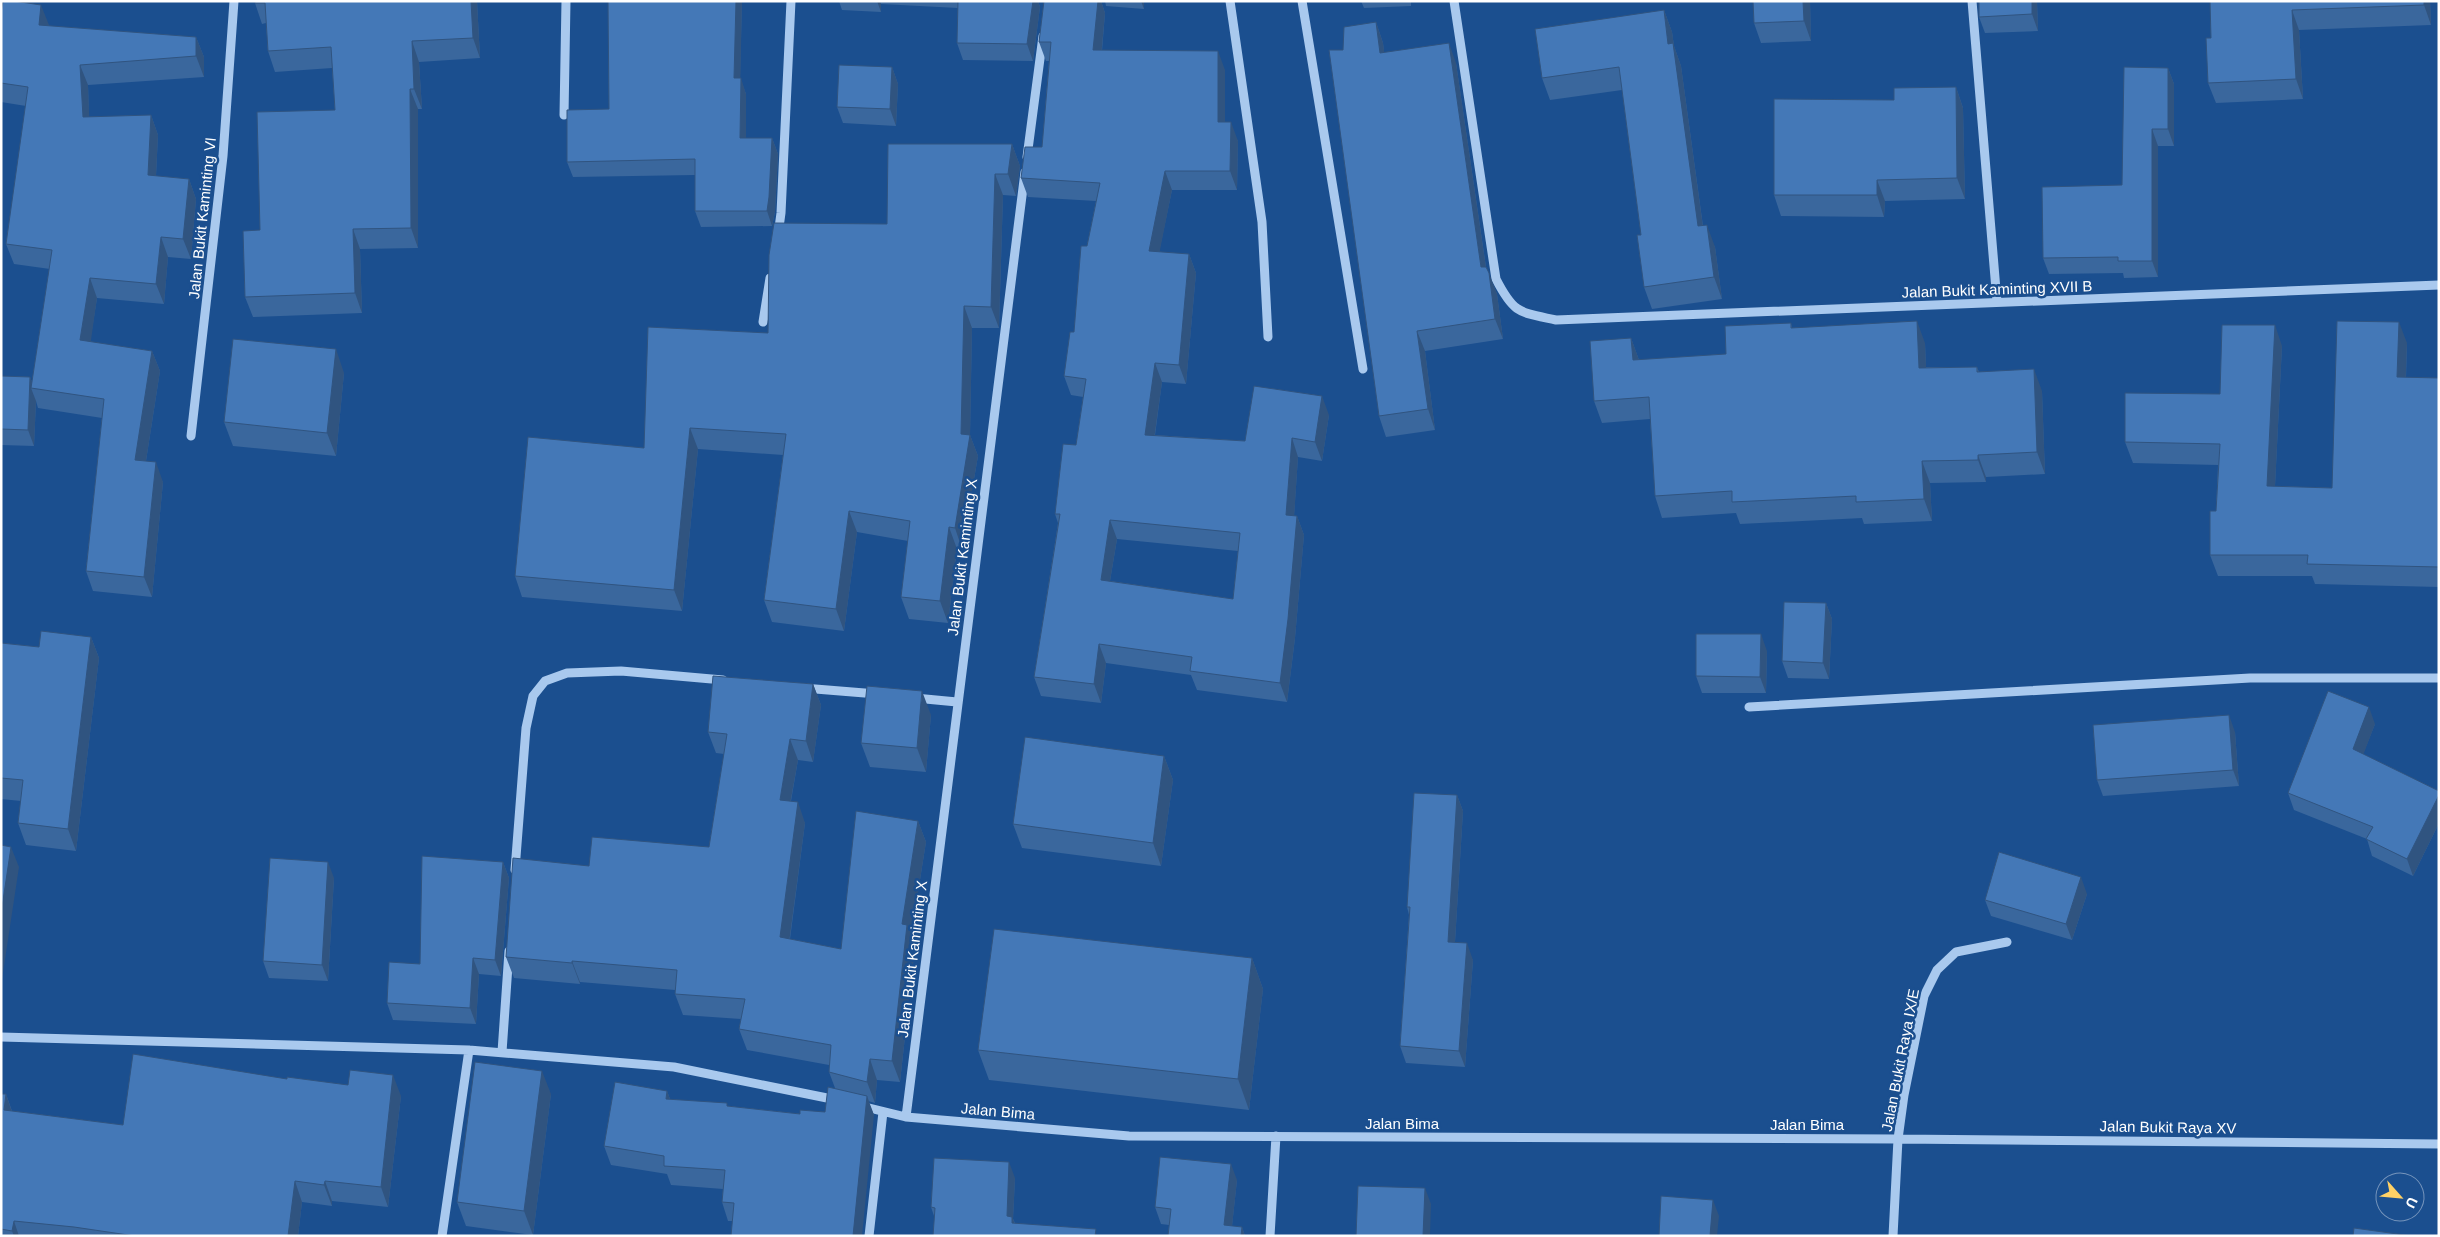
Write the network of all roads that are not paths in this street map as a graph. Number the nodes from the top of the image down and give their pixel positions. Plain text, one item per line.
1 (234, 1) edge
2 (566, 1) edge
3 (791, 1) edge
4 (1230, 1) edge
5 (1302, 1) edge
6 (1454, 1) edge
7 (1972, 1) edge
8 (1043, 31) edge
9 (564, 115) dead end
10 (776, 242) edge
11 (772, 268) edge
12 (2439, 285) edge
13 (1997, 302) junction
14 (763, 322) dead end
15 (1268, 337) dead end
16 (1363, 369) dead end
17 (191, 436) dead end
18 (2439, 678) edge
19 (730, 681) edge
20 (789, 686) edge
21 (888, 696) edge
22 (908, 697) edge
23 (957, 702) junction
24 (1749, 707) dead end
25 (515, 876) edge
26 (2007, 942) dead end
27 (510, 944) edge
28 (1, 1037) edge
29 (469, 1050) junction
30 (502, 1052) junction
31 (884, 1112) junction
32 (906, 1117) junction
33 (1276, 1136) junction
34 (1898, 1138) junction
35 (2439, 1144) edge
36 (442, 1236) edge
37 (869, 1236) edge
38 (1270, 1236) edge
39 (1893, 1236) edge

1 - 17 street, Jalan Bukit Kaminting VI
2 - 9 street
3 - 10 street
4 - 15 street
5 - 16 street
6 - 13 street, Jalan Bukit Kaminting XVII B
7 - 13 street
8 - 23 street, Jalan Bukit Kaminting X
11 - 14 street
12 - 13 street, Jalan Bukit Kaminting XVII B
18 - 24 street
19 - 25 street
20 - 21 street
22 - 23 street
23 - 32 street, Jalan Bukit Kaminting X
26 - 34 street, Jalan Bukit Raya IX/E
27 - 30 street
28 - 29 street, Jalan Bima
29 - 30 street, Jalan Bima
29 - 36 street
30 - 31 street, Jalan Bima
31 - 32 street, Jalan Bima
31 - 37 street
32 - 33 street, Jalan Bima
33 - 34 street, Jalan Bima
33 - 38 street
34 - 35 street, Jalan Bukit Raya XV
34 - 39 street, Jalan Bukit Raya IX/E

